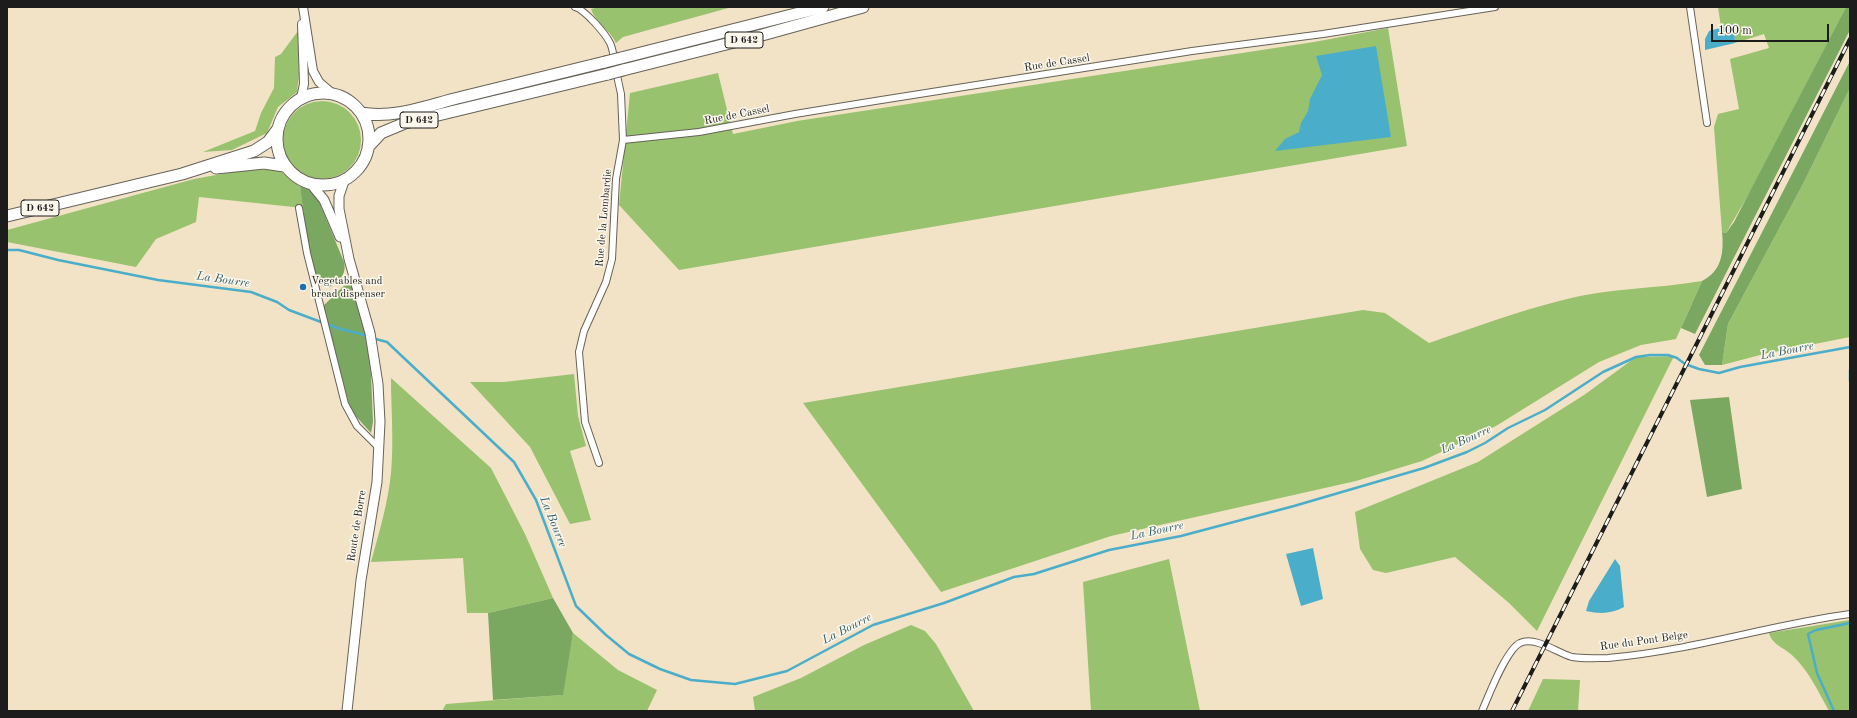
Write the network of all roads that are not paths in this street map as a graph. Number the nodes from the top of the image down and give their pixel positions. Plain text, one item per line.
1 (303, 7) edge
2 (575, 7) edge
3 (823, 7) edge
4 (863, 7) edge
5 (1495, 7) edge
6 (1690, 7) edge
7 (333, 94) junction
8 (301, 98) junction
9 (361, 112) junction
10 (1707, 123) dead end
11 (277, 129) junction
12 (623, 140) junction
13 (368, 147) junction
14 (284, 166) junction
15 (182, 174) junction
16 (344, 181) junction
17 (311, 184) junction
18 (299, 208) dead end
19 (7, 216) edge
20 (349, 259) junction
21 (379, 448) junction
22 (599, 463) dead end
23 (1850, 614) edge
24 (347, 711) edge
25 (1482, 711) edge

1 - 7 street
1 - 8 street
2 - 12 street, Rue de la Lombardie
3 - 9 highway, D 642, bridge
4 - 13 highway, D 642, bridge
5 - 12 street, Rue de Cassel
6 - 10 street
7 - 8 highway
7 - 9 highway
8 - 11 highway
9 - 13 highway
11 - 14 highway
11 - 15 highway, D 642
12 - 22 street, Rue de la Lombardie
13 - 16 highway
14 - 15 highway, D 642
14 - 17 highway
15 - 19 highway, D 642
16 - 17 highway
16 - 20 main road
17 - 20 main road
18 - 21 street
20 - 21 main road, Route de Borre
21 - 24 main road, Route de Borre
23 - 25 street, Rue du Pont Belge

